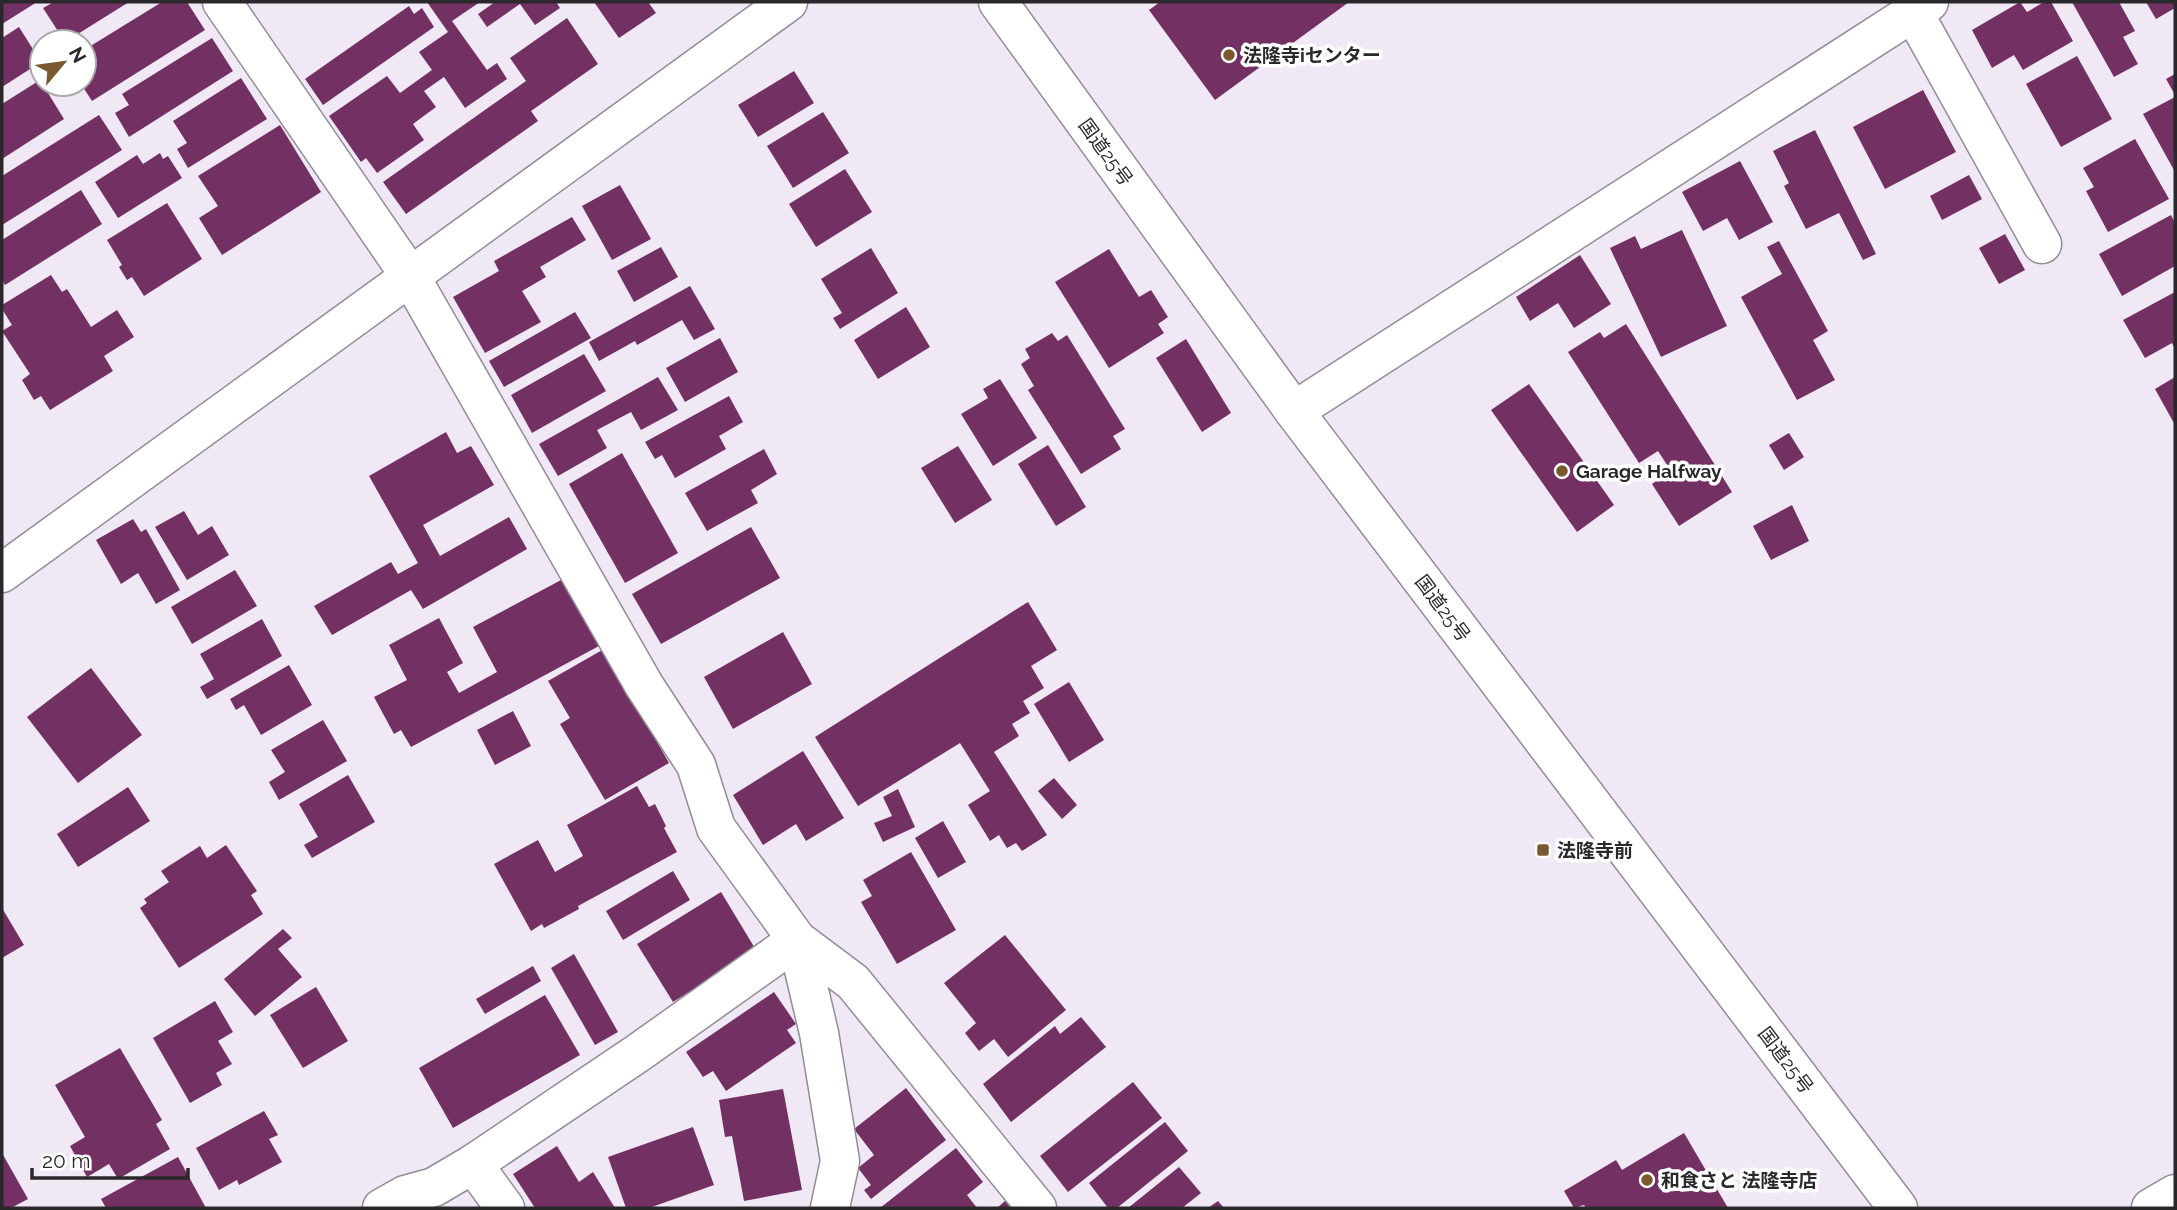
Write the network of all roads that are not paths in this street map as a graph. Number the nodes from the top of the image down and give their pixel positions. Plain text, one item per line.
1 (222, 2) edge
2 (788, 2) edge
3 (998, 2) edge
4 (1921, 7) edge
5 (2042, 244) dead end
6 (410, 276) junction
7 (1294, 411) junction
8 (2, 573) edge
9 (797, 940) junction
10 (473, 1164) junction
11 (2175, 1194) edge
12 (382, 1208) edge
13 (505, 1208) edge
14 (830, 1208) edge
15 (1037, 1208) edge
16 (1898, 1208) edge
17 (2151, 1208) edge

1 - 6 main road
2 - 6 main road
3 - 7 main road, 国道25号
4 - 5 main road
4 - 7 main road
6 - 8 main road
6 - 9 main road
7 - 16 main road, 国道25号
9 - 10 main road
9 - 14 main road
9 - 15 main road
10 - 12 main road
10 - 13 main road
11 - 17 main road

